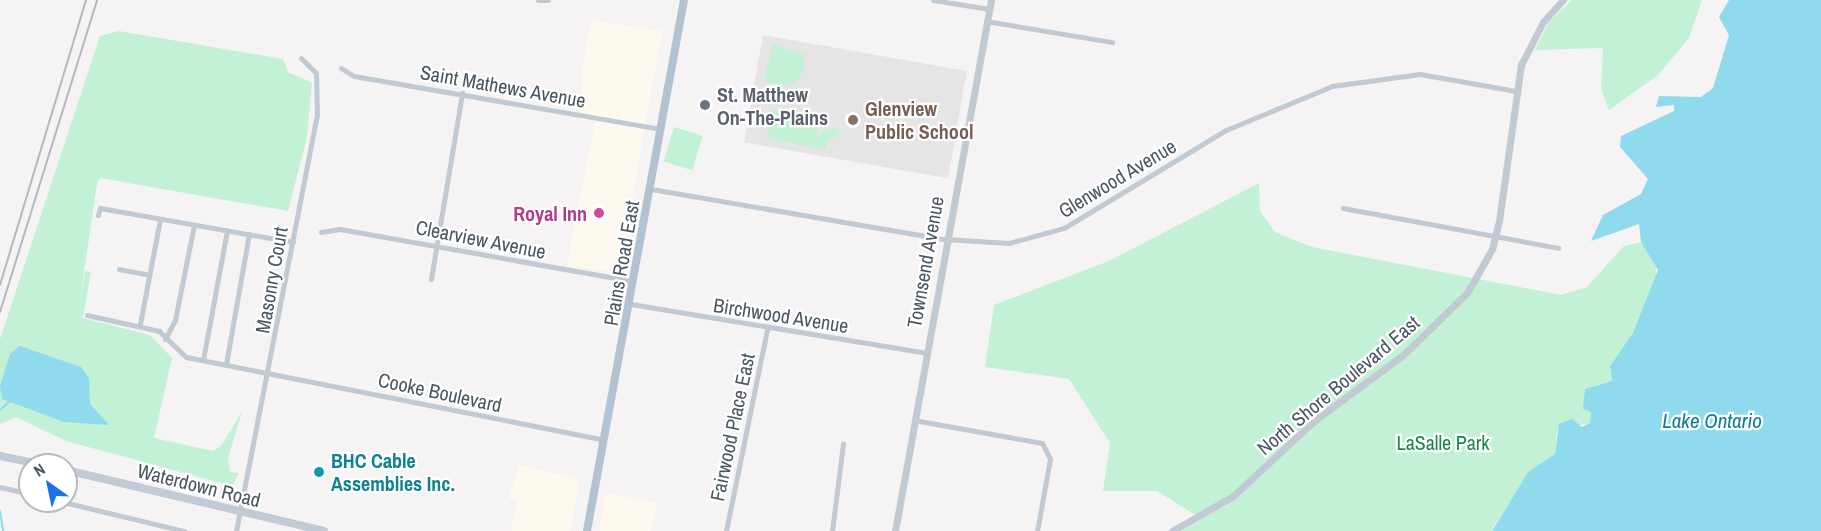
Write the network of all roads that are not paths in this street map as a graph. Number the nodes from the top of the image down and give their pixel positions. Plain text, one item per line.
1 (538, 0) edge
2 (684, 0) edge
3 (933, 0) edge
4 (991, 0) edge
5 (1563, 0) edge
6 (548, 1) edge
7 (989, 9) junction
8 (986, 21) junction
9 (1112, 42) dead end
10 (301, 58) dead end
11 (341, 69) dead end
12 (1515, 91) junction
13 (462, 93) junction
14 (661, 129) junction
15 (651, 189) junction
16 (1343, 208) dead end
17 (98, 215) dead end
18 (160, 219) junction
19 (194, 225) junction
20 (227, 230) junction
21 (321, 232) dead end
22 (249, 234) junction
23 (1495, 236) junction
24 (945, 239) junction
25 (293, 242) junction
26 (436, 245) junction
27 (1558, 248) dead end
28 (119, 269) dead end
29 (149, 275) junction
30 (431, 279) dead end
31 (635, 281) junction
32 (631, 304) junction
33 (87, 315) dead end
34 (140, 324) junction
35 (767, 329) junction
36 (165, 339) junction
37 (926, 353) junction
38 (203, 360) junction
39 (226, 364) junction
40 (271, 372) junction
41 (914, 420) junction
42 (604, 440) junction
43 (843, 444) dead end
44 (0, 456) edge
45 (18, 460) edge
46 (78, 473) edge
47 (0, 487) edge
48 (18, 491) edge
49 (78, 506) edge
50 (242, 512) junction
51 (184, 531) edge
52 (236, 531) edge
53 (324, 531) edge
54 (587, 531) edge
55 (726, 531) edge
56 (832, 531) edge
57 (895, 531) edge
58 (1037, 531) edge
59 (1172, 531) edge

1 - 6 street
2 - 14 main road, Plains Road East
3 - 7 street
4 - 7 street, Townsend Avenue
5 - 12 street, North Shore Boulevard East
7 - 8 street, Townsend Avenue
8 - 9 street
8 - 24 street, Townsend Avenue
10 - 25 street, Masonry Court
11 - 13 street, Saint Mathews Avenue
12 - 23 street, North Shore Boulevard East
12 - 24 street, Glenwood Avenue
13 - 14 street, Saint Mathews Avenue
13 - 26 street
14 - 15 main road, Plains Road East
15 - 24 street, Glenwood Avenue
15 - 31 main road, Plains Road East
16 - 23 street
17 - 18 street
18 - 19 street
18 - 29 street
19 - 20 street
19 - 36 street
20 - 22 street
20 - 38 street
21 - 26 street, Clearview Avenue
22 - 25 street
22 - 39 street
23 - 27 street
23 - 59 street, North Shore Boulevard East
24 - 37 street, Townsend Avenue
25 - 40 street, Masonry Court
26 - 30 street
26 - 31 street, Clearview Avenue
28 - 29 street
29 - 34 street
31 - 32 main road, Plains Road East
32 - 35 street, Birchwood Avenue
32 - 42 main road, Plains Road East
33 - 34 street
34 - 36 street, Cooke Boulevard
35 - 37 street, Birchwood Avenue
35 - 55 street, Fairwood Place East
36 - 38 street, Cooke Boulevard
37 - 41 street, Townsend Avenue
38 - 39 street, Cooke Boulevard
39 - 40 street, Cooke Boulevard
40 - 42 street, Cooke Boulevard
40 - 50 street, Masonry Court
41 - 57 street, Townsend Avenue
41 - 58 street
42 - 54 main road, Plains Road East
43 - 56 street
44 - 45 main road
46 - 50 main road, Waterdown Road
47 - 48 street
49 - 51 street
50 - 52 street, Masonry Court
50 - 53 main road, Waterdown Road

